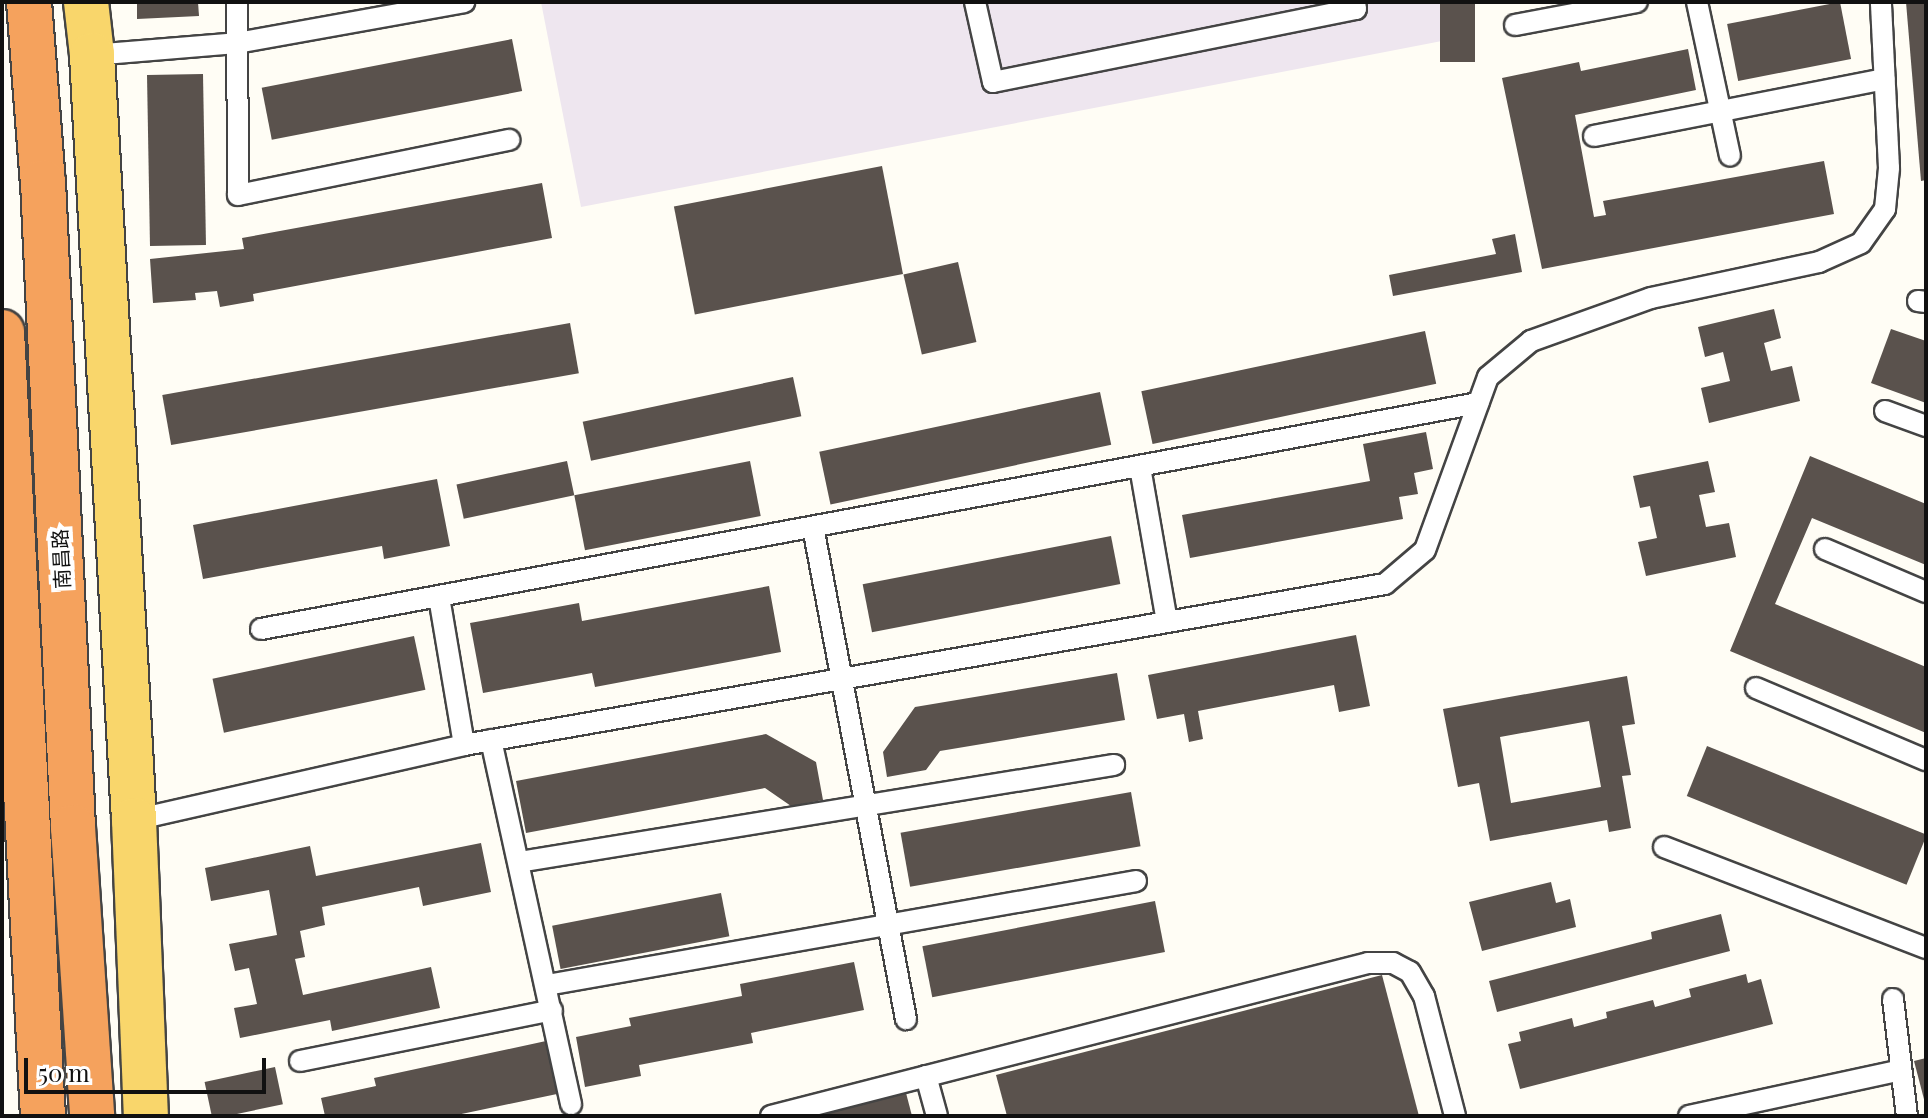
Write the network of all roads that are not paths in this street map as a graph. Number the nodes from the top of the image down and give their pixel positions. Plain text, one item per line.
1 (29, 2) edge
2 (86, 2) edge
3 (237, 2) edge
4 (464, 2) edge
5 (975, 2) edge
6 (1355, 2) edge
7 (1637, 2) edge
8 (1697, 2) edge
9 (1881, 2) edge
10 (1515, 25) dead end
11 (237, 43) junction
12 (92, 55) junction
13 (1884, 79) junction
14 (1720, 111) junction
15 (1594, 136) dead end
16 (509, 140) dead end
17 (1730, 156) dead end
18 (2, 332) edge
19 (1478, 403) junction
20 (1885, 411) dead end
21 (1926, 426) edge
22 (1140, 467) junction
23 (813, 527) junction
24 (1825, 549) dead end
25 (1926, 592) edge
26 (439, 597) junction
27 (1167, 622) junction
28 (261, 629) dead end
29 (841, 679) junction
30 (1756, 688) dead end
31 (491, 740) junction
32 (464, 745) junction
33 (1926, 760) edge
34 (1114, 765) dead end
35 (865, 805) junction
36 (134, 820) junction
37 (1664, 847) dead end
38 (519, 862) junction
39 (1136, 881) dead end
40 (887, 923) junction
41 (1926, 948) edge
42 (547, 985) junction
43 (1893, 999) dead end
44 (552, 1010) junction
45 (906, 1019) dead end
46 (300, 1061) dead end
47 (1901, 1070) junction
48 (926, 1076) junction
49 (571, 1104) dead end
50 (93, 1108) edge
51 (42, 1110) edge
52 (146, 1116) edge
53 (771, 1116) edge
54 (937, 1116) edge
55 (1455, 1116) edge
56 (1689, 1116) edge
57 (1907, 1116) edge

1 - 50 highway, 南昌路
2 - 12 main road
3 - 11 lane
4 - 11 lane
5 - 6 lane
7 - 10 lane
8 - 14 lane
9 - 13 lane
11 - 12 lane
11 - 16 lane
12 - 36 main road
13 - 14 lane
13 - 19 lane
14 - 15 lane
14 - 17 lane
18 - 51 highway
19 - 22 lane
19 - 27 lane
20 - 21 lane
22 - 23 lane
22 - 27 lane
23 - 26 lane
23 - 29 lane
24 - 25 lane
26 - 28 lane
26 - 32 lane
27 - 29 lane
29 - 31 lane
29 - 35 lane
30 - 33 lane
31 - 32 lane
31 - 38 lane
32 - 36 lane
34 - 35 lane
35 - 38 lane
35 - 40 lane
36 - 52 main road
37 - 41 lane
38 - 42 lane
39 - 40 lane
40 - 42 lane
40 - 45 lane
42 - 44 lane
43 - 47 lane
44 - 46 lane
44 - 49 lane
47 - 56 lane
47 - 57 lane
48 - 53 lane
48 - 54 lane
48 - 55 lane

